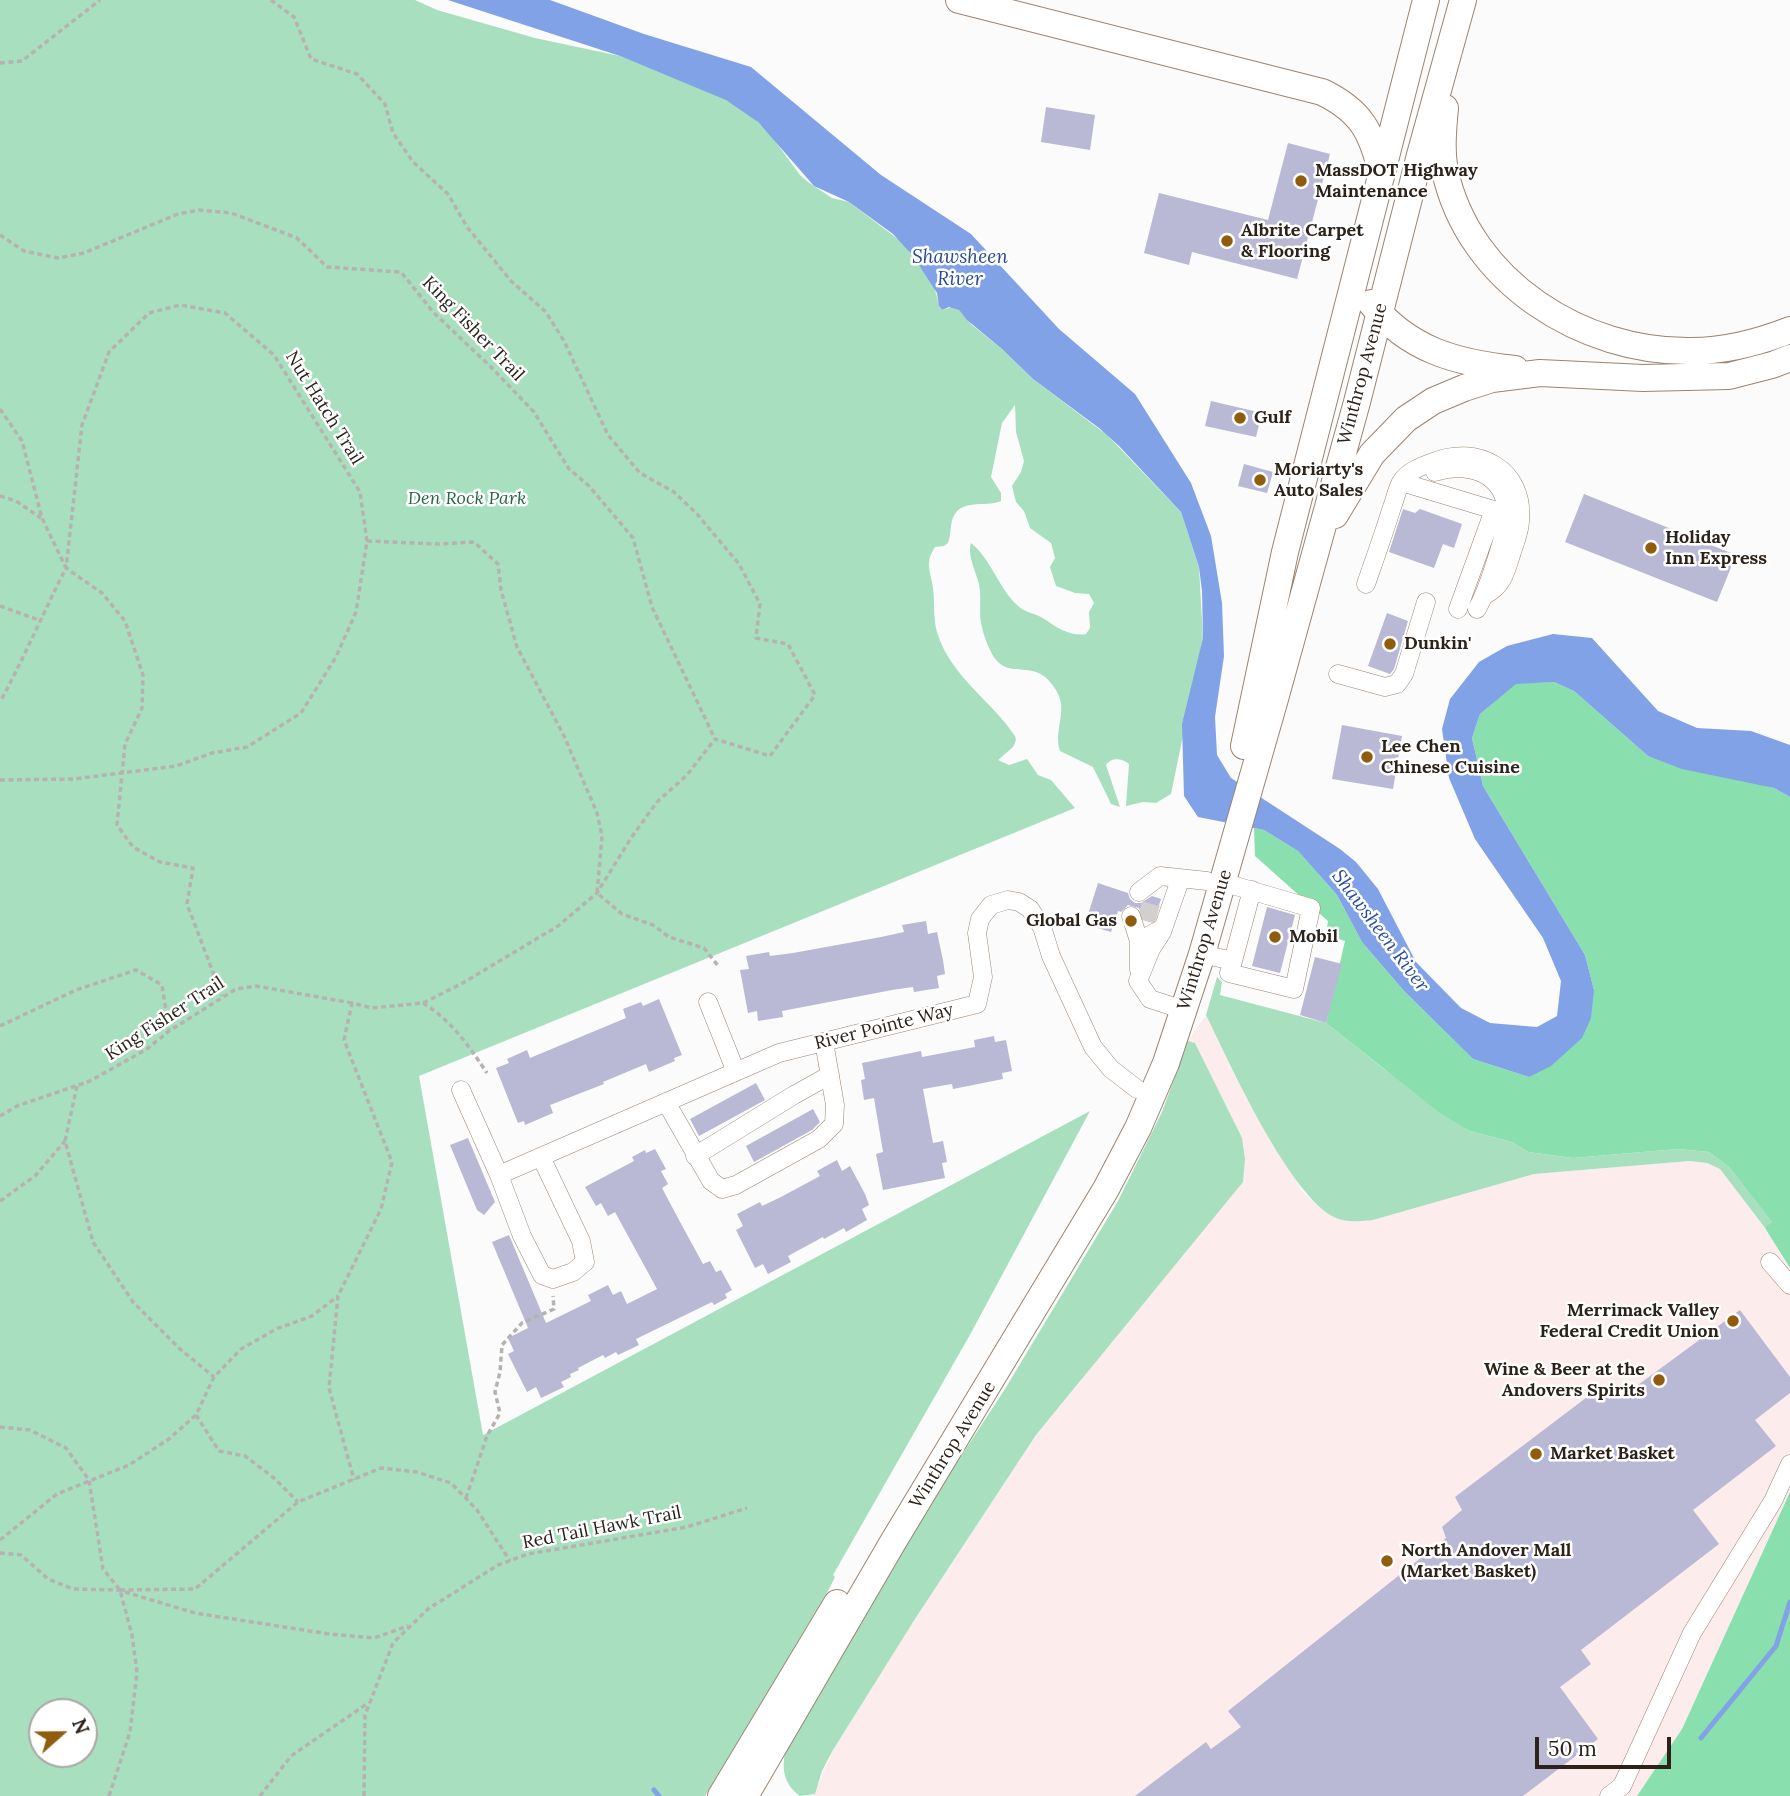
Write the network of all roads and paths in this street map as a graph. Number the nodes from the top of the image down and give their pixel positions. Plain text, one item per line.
1 (100, 0) edge
2 (271, 0) edge
3 (960, 0) edge
4 (1426, 0) edge
5 (1463, 0) edge
6 (1449, 57) junction
7 (0, 64) edge
8 (1382, 176) junction
9 (0, 235) edge
10 (1356, 284) junction
11 (1379, 313) junction
12 (1790, 330) edge
13 (1790, 358) edge
14 (1534, 374) junction
15 (0, 408) edge
16 (1401, 482) junction
17 (0, 496) edge
18 (42, 518) junction
19 (367, 541) junction
20 (1317, 547) junction
21 (66, 568) junction
22 (1366, 584) dead end
23 (1426, 602) dead end
24 (1481, 602) dead end
25 (0, 607) edge
26 (1458, 609) dead end
27 (40, 620) junction
28 (1338, 674) dead end
29 (0, 702) edge
30 (715, 738) junction
31 (122, 772) junction
32 (1244, 777) junction
33 (0, 780) edge
34 (1180, 880) junction
35 (1215, 881) junction
36 (1252, 890) junction
37 (597, 893) junction
38 (1152, 896) tunnel mouth
39 (1148, 927) junction
40 (1195, 951) junction
41 (1233, 961) junction
42 (719, 967) dead end
43 (1138, 981) junction
44 (222, 996) junction
45 (708, 1002) dead end
46 (352, 1003) junction
47 (423, 1003) junction
48 (1178, 1007) junction
49 (0, 1026) edge
50 (169, 1031) junction
51 (824, 1042) junction
52 (736, 1072) junction
53 (487, 1073) dead end
54 (830, 1075) junction
55 (77, 1086) junction
56 (461, 1090) dead end
57 (1145, 1093) junction
58 (666, 1102) junction
59 (0, 1116) edge
60 (65, 1141) junction
61 (695, 1156) junction
62 (541, 1157) junction
63 (499, 1175) junction
64 (0, 1201) edge
65 (1770, 1262) dead end
66 (552, 1279) junction
67 (1790, 1285) edge
68 (338, 1296) junction
69 (214, 1377) junction
70 (196, 1415) junction
71 (0, 1427) edge
72 (1790, 1464) edge
73 (89, 1480) junction
74 (354, 1480) junction
75 (466, 1498) junction
76 (298, 1502) junction
77 (747, 1508) dead end
78 (0, 1539) edge
79 (0, 1553) edge
80 (510, 1560) junction
81 (120, 1590) junction
82 (412, 1625) junction
83 (370, 1702) junction
84 (109, 1796) edge
85 (260, 1796) edge
86 (363, 1796) edge
87 (721, 1796) edge
88 (745, 1796) edge
89 (1609, 1796) edge

1 - 7 path
2 - 30 path
3 - 8 highway
4 - 8 highway, Winthrop Avenue
5 - 6 highway, Winthrop Avenue
6 - 11 highway, Winthrop Avenue
6 - 12 highway
8 - 10 highway, Winthrop Avenue
9 - 30 path, King Fisher Trail
10 - 11 highway
10 - 32 highway, Winthrop Avenue
11 - 14 highway
11 - 20 highway, Winthrop Avenue
13 - 14 highway
14 - 20 highway
15 - 18 path
16 - 22 street
16 - 24 street
16 - 26 street
17 - 18 path
18 - 21 path
19 - 21 path, Nut Hatch Trail
19 - 31 path, Nut Hatch Trail
19 - 37 path
20 - 32 highway, Winthrop Avenue
21 - 27 path
21 - 31 path
23 - 28 street
25 - 27 path
27 - 29 path
30 - 37 path
31 - 33 path, Nut Hatch Trail
31 - 44 path
32 - 35 highway, Winthrop Avenue
34 - 35 street
34 - 38 street
34 - 39 street
35 - 36 street
35 - 40 highway, Winthrop Avenue
36 - 41 street
36 - 41 street
37 - 42 path
37 - 47 path
39 - 43 street
39 - 43 street
40 - 41 street
40 - 48 highway, Winthrop Avenue
43 - 48 street
44 - 46 path, King Fisher Trail
44 - 50 path, King Fisher Trail
45 - 52 street
46 - 47 path, King Fisher Trail
46 - 68 path
47 - 53 path
48 - 57 highway, Winthrop Avenue
49 - 50 path
50 - 55 path, King Fisher Trail
51 - 52 street, River Pointe Way
51 - 54 street
51 - 57 street, River Pointe Way
52 - 58 street, River Pointe Way
54 - 61 street
54 - 61 street
55 - 59 path, King Fisher Trail
55 - 60 path
56 - 63 street
57 - 87 highway, Winthrop Avenue
57 - 88 highway, Winthrop Avenue
58 - 61 street
58 - 62 street, River Pointe Way
60 - 64 path
60 - 69 path
62 - 63 street, River Pointe Way
62 - 66 street
63 - 66 street
65 - 67 street
66 - 75 path
68 - 69 path
68 - 74 path
69 - 70 path
70 - 73 path
70 - 76 path
71 - 73 path
72 - 89 street
73 - 78 path
73 - 81 path
74 - 75 path
74 - 76 path
75 - 80 path
76 - 81 path
77 - 80 path, Red Tail Hawk Trail
79 - 81 path
80 - 82 path, Red Tail Hawk Trail
81 - 82 path
81 - 84 path
82 - 83 path, Red Tail Hawk Trail
83 - 85 path
83 - 86 path, Red Tail Hawk Trail

